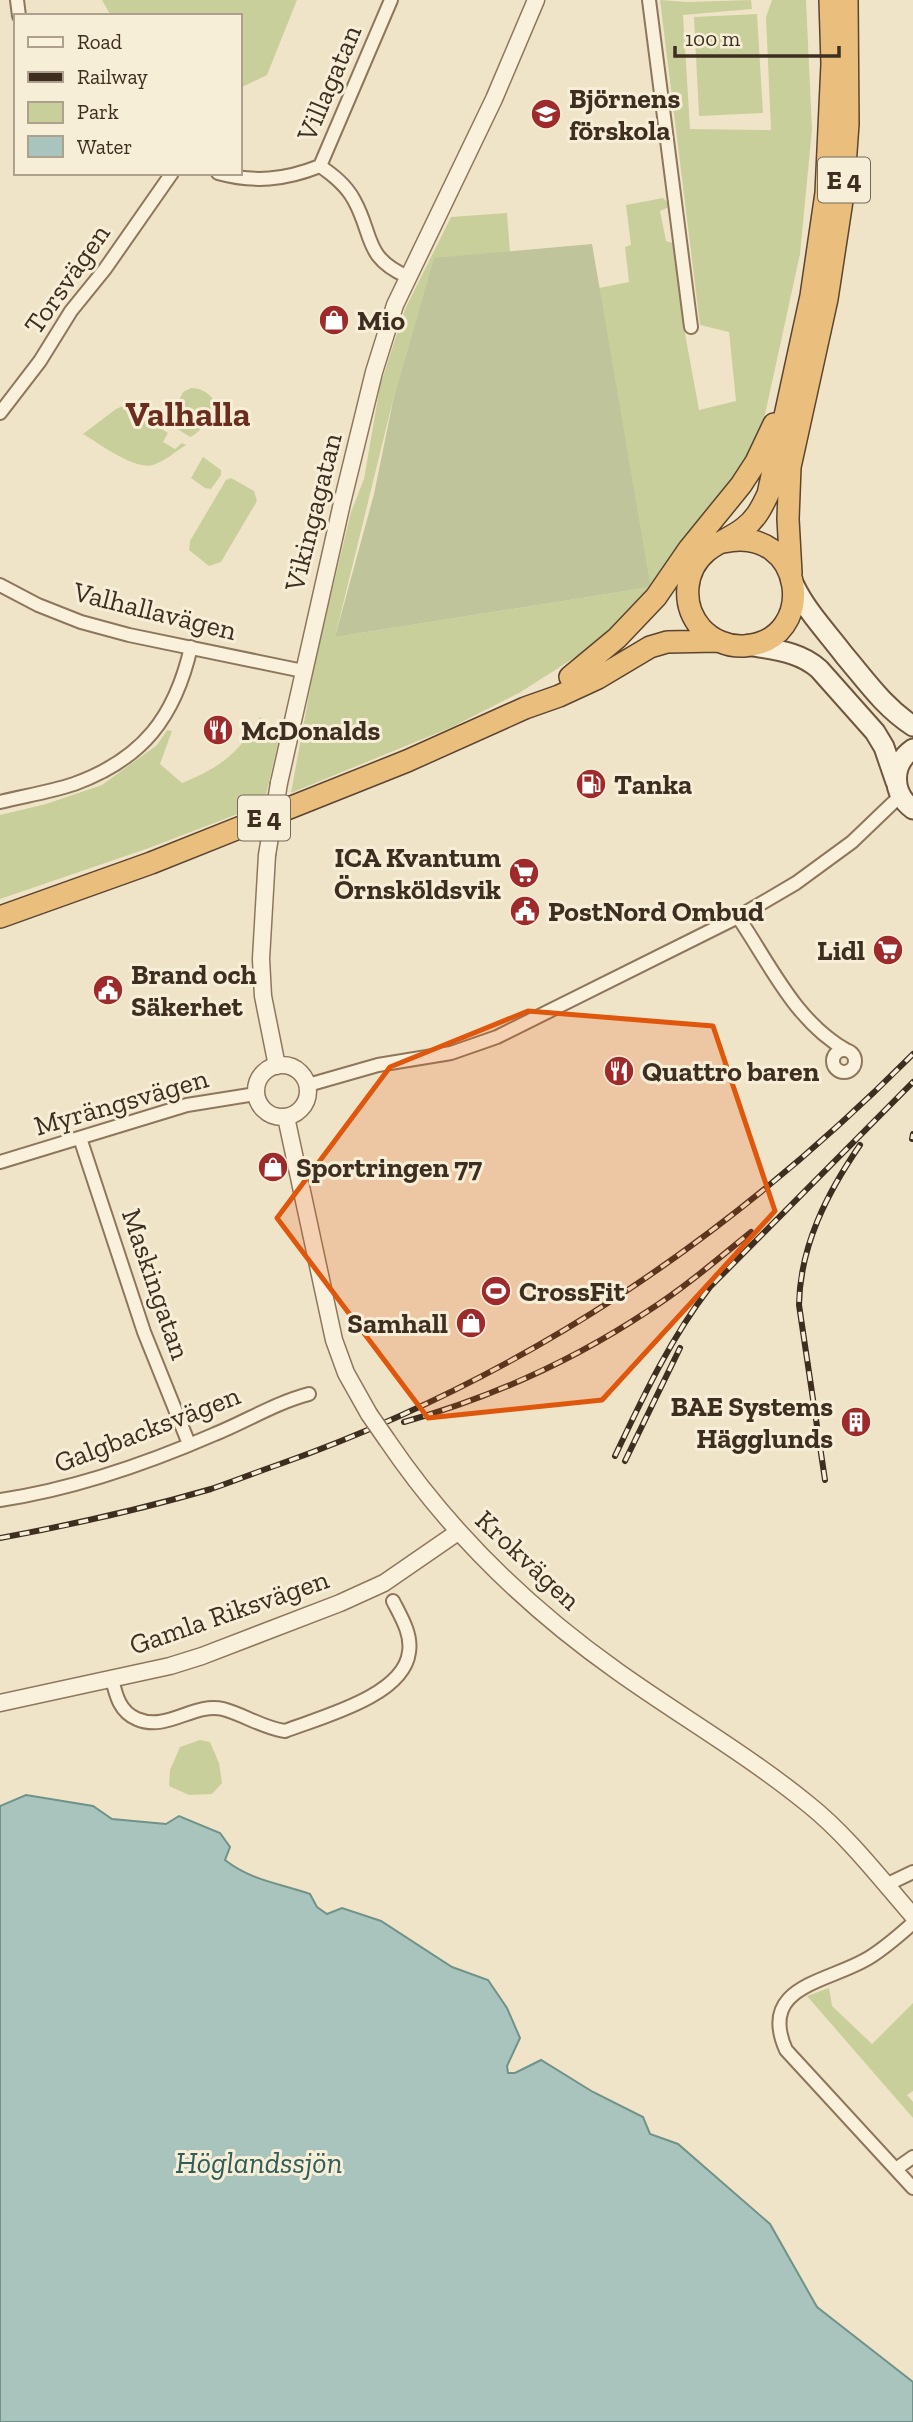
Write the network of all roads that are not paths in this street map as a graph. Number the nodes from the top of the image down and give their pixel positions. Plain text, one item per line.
1 (391, 0) edge
2 (536, 0) edge
3 (649, 0) edge
4 (830, 0) edge
5 (847, 0) edge
6 (320, 166) junction
7 (171, 175) edge
8 (228, 175) edge
9 (408, 277) junction
10 (691, 327) dead end
11 (788, 393) junction
12 (0, 412) edge
13 (723, 542) junction
14 (689, 579) junction
15 (793, 580) junction
16 (0, 585) edge
17 (718, 641) junction
18 (748, 645) junction
19 (191, 648) junction
20 (303, 671) junction
21 (570, 677) junction
22 (525, 709) junction
23 (913, 726) edge
24 (913, 748) edge
25 (903, 795) edge
26 (0, 802) edge
27 (0, 917) edge
28 (738, 917) junction
29 (840, 1050) dead end
30 (277, 1066) junction
31 (308, 1085) junction
32 (256, 1094) junction
33 (286, 1117) junction
34 (80, 1138) junction
35 (0, 1162) edge
36 (309, 1394) dead end
37 (189, 1444) junction
38 (0, 1500) edge
39 (458, 1532) junction
40 (393, 1601) dead end
41 (112, 1679) junction
42 (0, 1703) edge
43 (913, 1872) edge
44 (887, 1885) junction
45 (913, 1916) edge
46 (913, 1923) edge
47 (913, 2157) edge
48 (896, 2169) junction
49 (913, 2188) edge

1 - 6 street, Villagatan
2 - 9 street, Vikingagatan
3 - 10 street
4 - 11 highway, E 4
5 - 15 highway, E 4
6 - 8 street, Villagatan
6 - 9 street
7 - 12 street, Torsvägen
9 - 20 street, Vikingagatan
11 - 13 highway, E 4
11 - 21 highway
13 - 14 highway, E 4
13 - 15 highway
14 - 17 highway
14 - 21 highway, E 4
15 - 18 highway, E 4
15 - 23 main road
16 - 19 street, Valhallavägen
17 - 18 highway, E 4
17 - 22 highway, E 4
18 - 25 main road
19 - 20 street, Valhallavägen
19 - 26 street
20 - 30 street, Vikingagatan, bridge
21 - 22 highway, E 4
22 - 27 highway, E 4
24 - 25 main road
25 - 28 street
28 - 29 street
28 - 31 street
30 - 31 street
30 - 32 street
31 - 33 street
32 - 33 street
32 - 34 street, Myrängsvägen
33 - 39 street, Krokvägen, bridge
34 - 35 street, Myrängsvägen
34 - 37 street, Maskingatan
36 - 37 street, Galgbacksvägen
37 - 38 street, Galgbacksvägen
39 - 41 street, Gamla Riksvägen
39 - 44 street, Krokvägen
40 - 41 street
41 - 42 street, Gamla Riksvägen
43 - 44 street
44 - 45 street, Krokvägen
46 - 48 street
47 - 48 street
48 - 49 street

